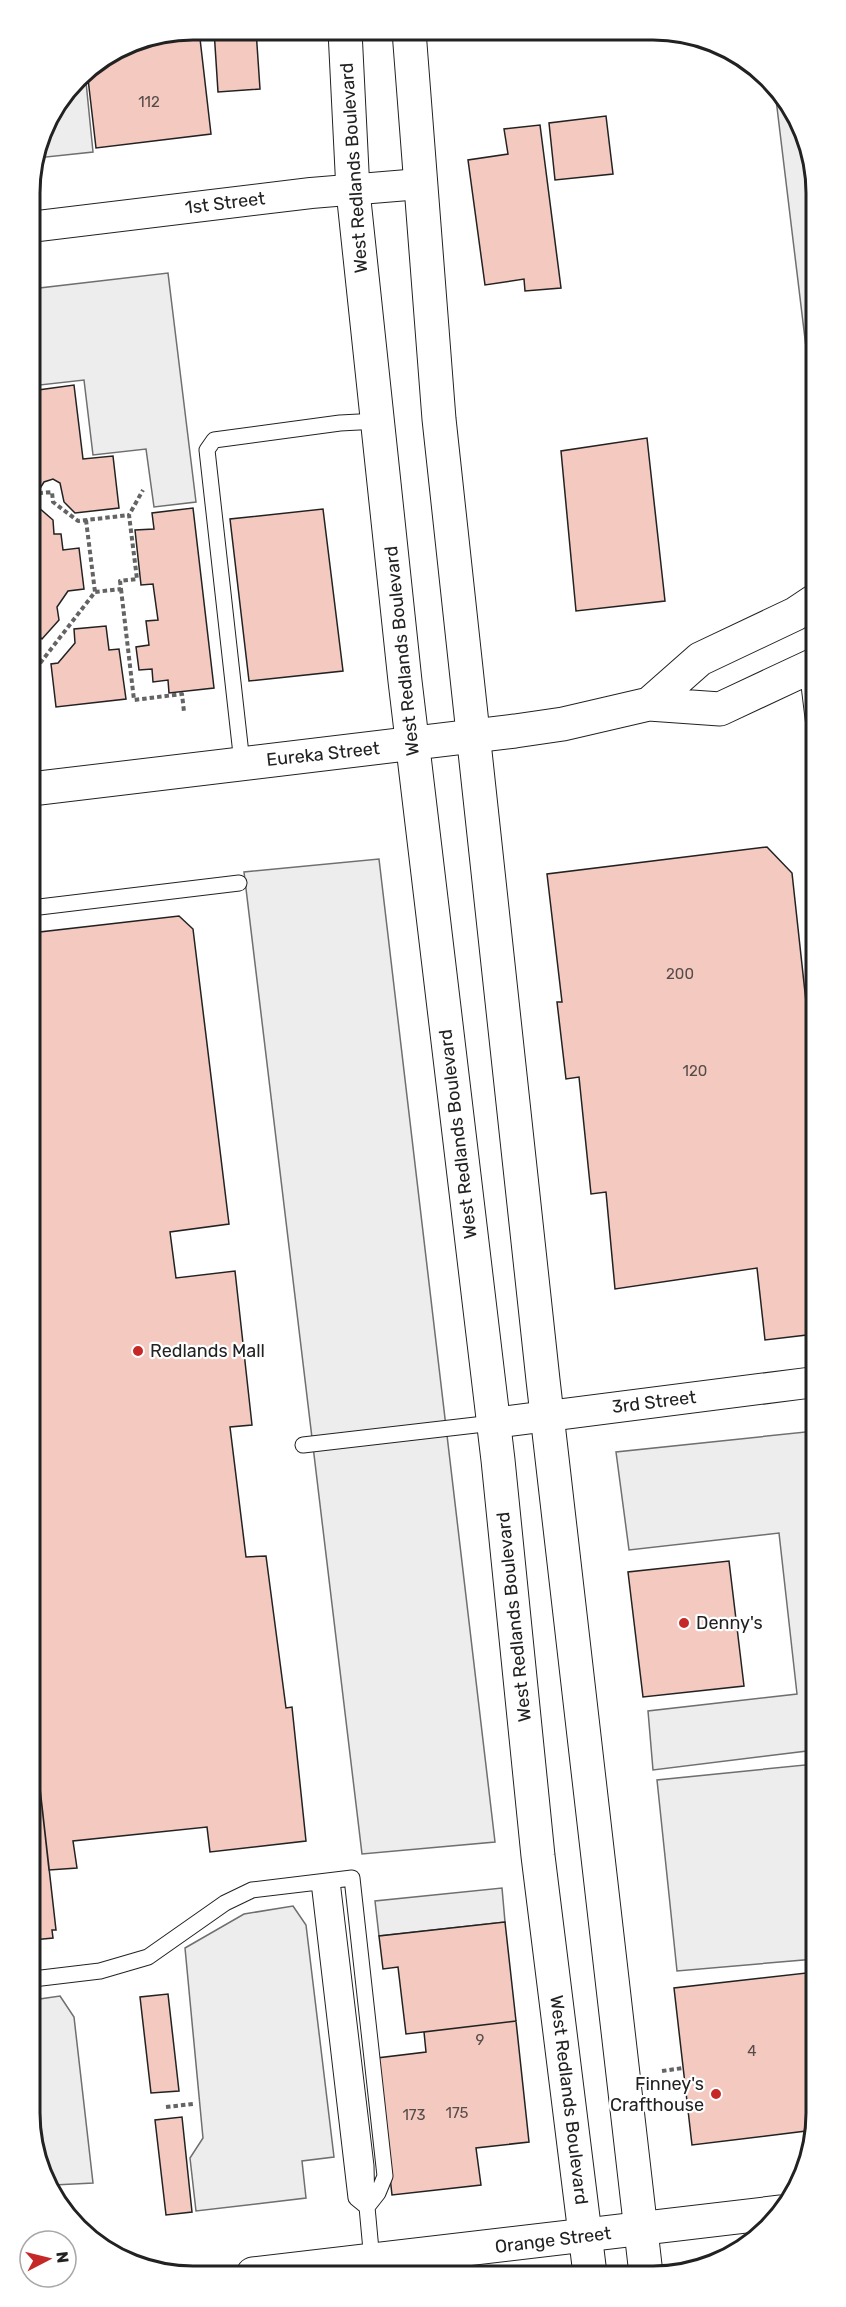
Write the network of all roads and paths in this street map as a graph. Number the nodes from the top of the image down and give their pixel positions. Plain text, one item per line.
1 (345, 40) edge
2 (410, 40) edge
3 (420, 184) junction
4 (353, 190) junction
5 (41, 226) edge
6 (378, 421) junction
7 (143, 490) dead end
8 (41, 493) edge
9 (129, 515) junction
10 (86, 520) junction
11 (121, 589) junction
12 (95, 591) junction
13 (806, 607) edge
14 (41, 662) edge
15 (806, 669) edge
16 (649, 704) junction
17 (184, 712) dead end
18 (473, 736) junction
19 (412, 744) junction
20 (242, 763) junction
21 (41, 788) edge
22 (239, 882) dead end
23 (41, 908) edge
24 (805, 1383) edge
25 (547, 1416) junction
26 (493, 1423) junction
27 (303, 1444) dead end
28 (325, 1882) junction
29 (40, 1978) edge
30 (683, 2068) dead end
31 (662, 2071) dead end
32 (193, 2104) dead end
33 (166, 2106) dead end
34 (368, 2207) junction
35 (768, 2214) edge
36 (640, 2230) junction
37 (586, 2236) junction
38 (372, 2261) junction
39 (326, 2266) edge
40 (589, 2266) edge
41 (645, 2266) edge

1 - 4 main road, West Redlands Boulevard
2 - 3 main road
3 - 4 street, 1st Street
3 - 18 main road
4 - 5 street, 1st Street
4 - 6 main road, West Redlands Boulevard
6 - 19 main road, West Redlands Boulevard
6 - 20 lane
7 - 9 path
8 - 10 path
9 - 10 path
9 - 11 path
10 - 12 path
11 - 12 path
11 - 17 path
12 - 14 path
13 - 16 main road, Eureka Street
15 - 16 main road, Eureka Street
16 - 18 main road, Eureka Street
18 - 19 main road, Eureka Street
18 - 25 main road
19 - 20 main road, Eureka Street
19 - 26 main road, West Redlands Boulevard
20 - 21 main road, Eureka Street
22 - 23 lane
24 - 25 street, 3rd Street
25 - 26 street, 3rd Street
25 - 36 main road
26 - 27 lane
26 - 37 main road, West Redlands Boulevard
28 - 29 lane
28 - 34 lane
28 - 34 lane
30 - 31 path
32 - 33 path
34 - 38 lane
35 - 36 main road, Orange Street
36 - 37 main road, Orange Street
36 - 41 main road
37 - 38 main road, Orange Street
37 - 40 main road, West Redlands Boulevard
38 - 39 main road, Orange Street

